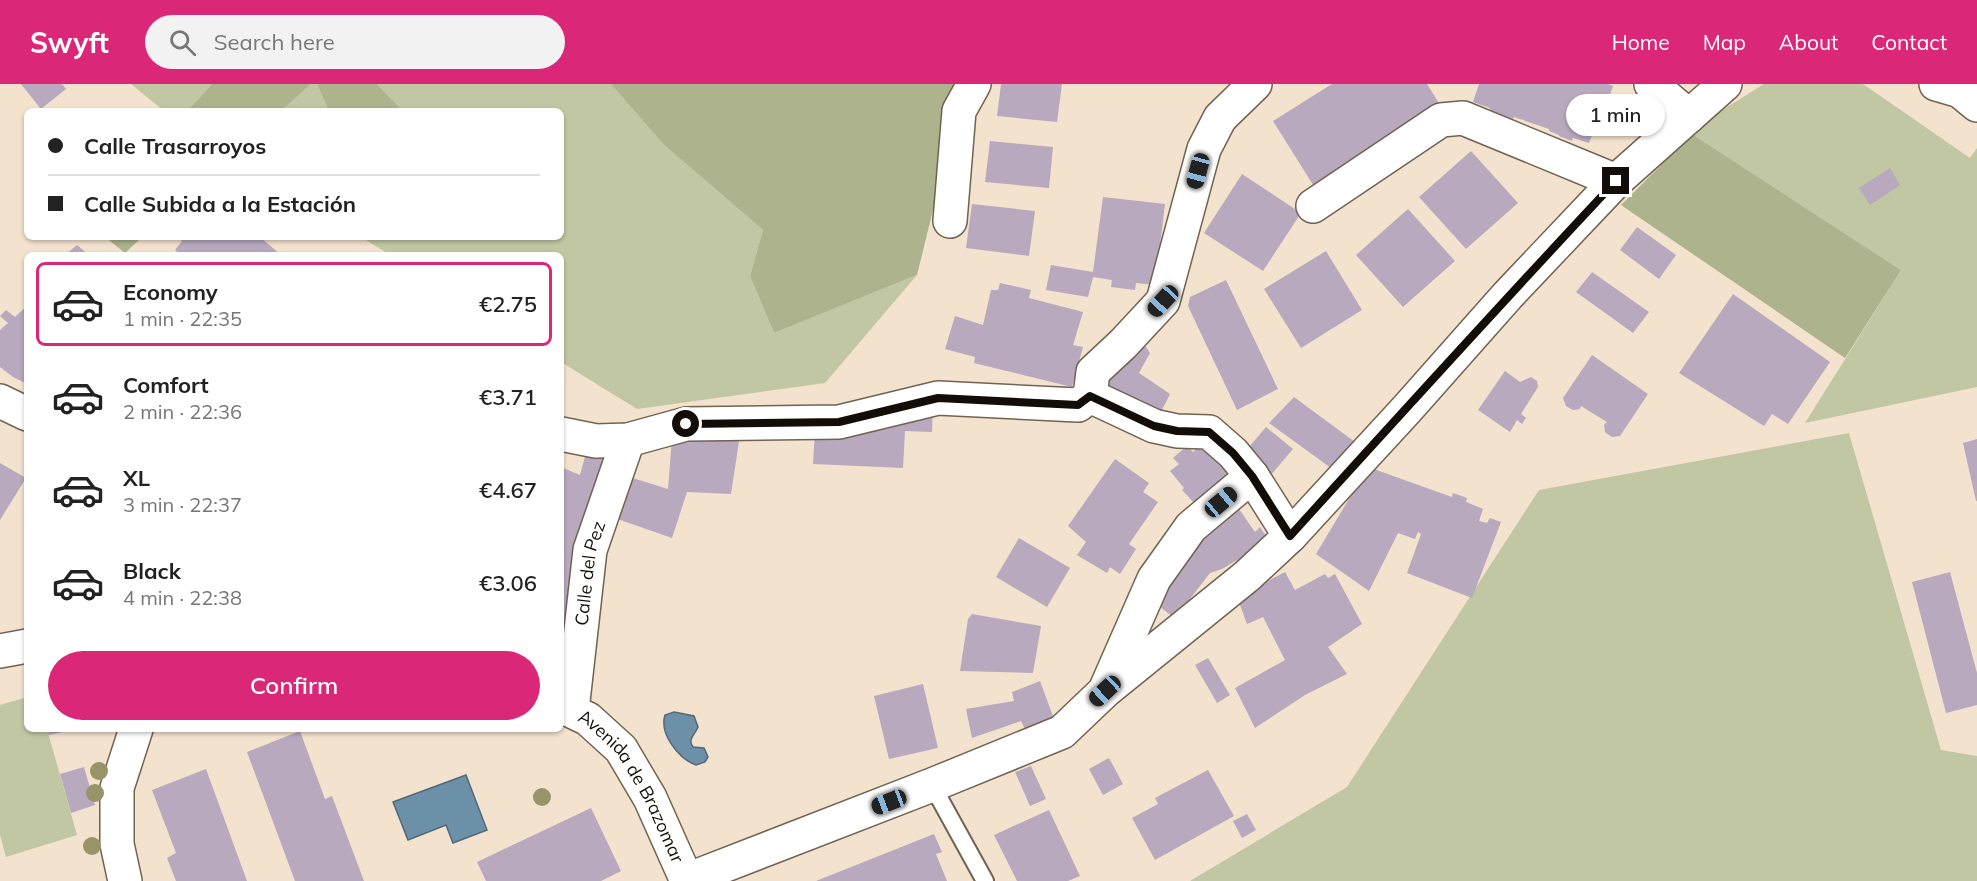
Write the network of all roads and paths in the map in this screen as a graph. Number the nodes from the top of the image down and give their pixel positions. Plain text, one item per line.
1 (974, 84) edge
2 (1255, 84) edge
3 (1651, 84) edge
4 (1725, 84) edge
5 (1689, 116) junction
6 (1616, 181) junction
7 (1313, 207) dead end
8 (950, 221) dead end
9 (1090, 396) junction
10 (0, 401) edge
11 (24, 413) edge
12 (564, 435) edge
13 (628, 440) junction
14 (1252, 476) junction
15 (1290, 536) junction
16 (24, 647) edge
17 (0, 651) edge
18 (1105, 691) junction
19 (566, 708) edge
20 (135, 732) edge
21 (932, 785) junction
22 (687, 880) edge
23 (125, 881) edge
24 (985, 881) edge

1 - 8 main road
2 - 9 main road
3 - 5 main road
4 - 5 main road
5 - 6 main road
6 - 7 main road
6 - 15 main road
9 - 13 main road
9 - 14 main road
10 - 11 main road
12 - 13 main road
13 - 19 main road, Calle del Pez
14 - 15 main road
14 - 18 main road
15 - 18 main road
16 - 17 main road
18 - 21 main road
19 - 22 main road, Avenida de Brazomar
20 - 23 main road
21 - 22 main road
21 - 24 lane

